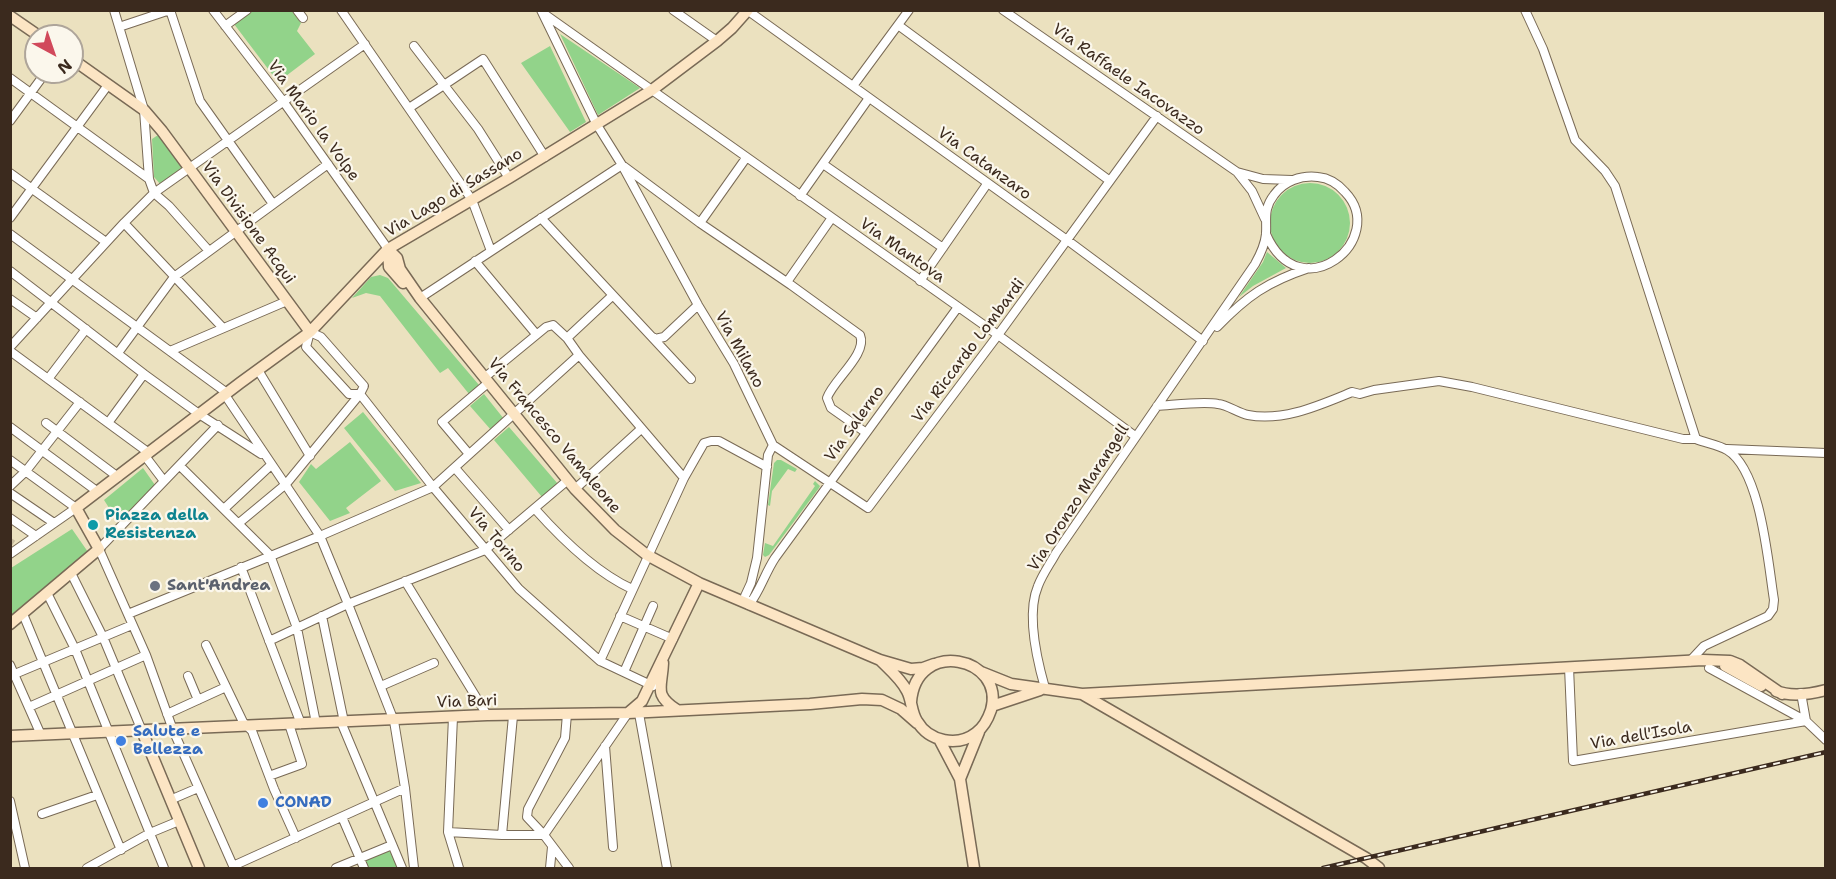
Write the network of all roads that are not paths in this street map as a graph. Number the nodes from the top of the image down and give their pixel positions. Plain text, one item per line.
1 (114, 10) edge
2 (170, 10) edge
3 (213, 10) edge
4 (247, 10) edge
5 (297, 10) edge
6 (341, 10) edge
7 (673, 10) edge
8 (909, 10) edge
9 (1003, 10) edge
10 (1525, 10) edge
11 (748, 11) edge
12 (542, 12) edge
13 (303, 18) dead end
14 (898, 25) junction
15 (225, 26) junction
16 (119, 27) junction
17 (717, 41) junction
18 (365, 44) junction
19 (414, 46) dead end
20 (84, 68) edge
21 (10, 78) edge
22 (37, 84) edge
23 (108, 85) junction
24 (444, 85) junction
25 (853, 86) junction
26 (652, 90) junction
27 (31, 93) junction
28 (869, 98) junction
29 (283, 101) junction
30 (409, 108) junction
31 (144, 110) junction
32 (1157, 116) junction
33 (10, 121) edge
34 (597, 125) junction
35 (78, 126) junction
36 (228, 141) junction
37 (545, 157) junction
38 (746, 158) junction
39 (822, 164) junction
40 (328, 165) junction
41 (622, 165) junction
42 (190, 168) junction
43 (1237, 172) junction
44 (10, 173) edge
45 (509, 178) junction
46 (149, 179) junction
47 (1293, 180) junction
48 (1110, 181) junction
49 (987, 184) junction
50 (32, 189) junction
51 (154, 193) junction
52 (800, 196) junction
53 (472, 200) junction
54 (273, 204) junction
55 (10, 218) edge
56 (541, 218) junction
57 (831, 219) junction
58 (1265, 219) junction
59 (124, 223) junction
60 (700, 223) junction
61 (235, 232) junction
62 (10, 234) edge
63 (1266, 234) junction
64 (1067, 240) junction
65 (106, 242) junction
66 (943, 248) junction
67 (388, 249) junction
68 (209, 251) junction
69 (491, 251) junction
70 (475, 261) junction
71 (389, 267) junction
72 (1310, 268) junction
73 (367, 270) junction
74 (10, 271) edge
75 (174, 277) junction
76 (72, 279) junction
77 (920, 281) junction
78 (787, 282) junction
79 (612, 296) junction
80 (420, 298) junction
81 (10, 299) edge
82 (52, 301) junction
83 (286, 301) junction
84 (698, 305) junction
85 (958, 307) junction
86 (37, 318) junction
87 (137, 326) junction
88 (223, 328) junction
89 (86, 329) junction
90 (10, 332) edge
91 (310, 332) junction
92 (536, 334) junction
93 (651, 336) junction
94 (998, 336) junction
95 (19, 338) junction
96 (567, 338) junction
97 (1203, 341) junction
98 (10, 349) edge
99 (170, 351) junction
100 (118, 353) junction
101 (579, 355) junction
102 (258, 370) junction
103 (144, 374) junction
104 (48, 379) junction
105 (691, 379) dead end
106 (486, 380) junction
107 (226, 394) junction
108 (360, 394) junction
109 (80, 402) junction
110 (1157, 406) junction
111 (199, 414) junction
112 (514, 415) junction
113 (46, 423) dead end
114 (108, 423) junction
115 (218, 425) junction
116 (10, 427) edge
117 (641, 429) junction
118 (57, 430) junction
119 (865, 432) junction
120 (1135, 436) junction
121 (1696, 439) junction
122 (773, 445) junction
123 (1727, 449) junction
124 (42, 451) junction
125 (1826, 453) edge
126 (469, 454) junction
127 (147, 455) junction
128 (310, 456) junction
129 (266, 457) junction
130 (10, 460) edge
131 (271, 465) junction
132 (180, 466) junction
133 (767, 467) junction
134 (455, 468) junction
135 (26, 471) junction
136 (118, 477) junction
137 (684, 478) junction
138 (164, 481) junction
139 (829, 482) junction
140 (286, 484) junction
141 (572, 485) junction
142 (10, 486) edge
143 (433, 487) junction
144 (98, 492) junction
145 (10, 493) edge
146 (225, 508) junction
147 (535, 509) junction
148 (78, 512) junction
149 (10, 518) edge
150 (239, 523) junction
151 (54, 524) junction
152 (509, 530) junction
153 (36, 536) junction
154 (320, 536) junction
155 (98, 547) junction
156 (485, 550) junction
157 (10, 554) edge
158 (270, 555) junction
159 (647, 555) junction
160 (757, 558) junction
161 (775, 558) junction
162 (241, 567) junction
163 (71, 573) junction
164 (405, 581) junction
165 (699, 583) junction
166 (632, 589) junction
167 (47, 593) junction
168 (348, 604) junction
169 (749, 605) junction
170 (653, 606) dead end
171 (23, 614) junction
172 (128, 614) junction
173 (322, 616) junction
174 (620, 616) junction
175 (10, 624) edge
176 (132, 625) junction
177 (644, 626) junction
178 (297, 628) junction
179 (103, 637) junction
180 (673, 639) junction
181 (269, 640) junction
182 (206, 645) dead end
183 (75, 649) junction
184 (146, 655) junction
185 (880, 660) junction
186 (600, 661) junction
187 (1690, 661) junction
188 (43, 663) junction
189 (434, 663) dead end
190 (934, 664) junction
191 (1706, 664) junction
192 (10, 665) edge
193 (1569, 667) junction
194 (116, 668) junction
195 (624, 672) junction
196 (981, 672) junction
197 (13, 675) edge
198 (188, 676) dead end
199 (87, 681) junction
200 (226, 687) junction
201 (381, 687) junction
202 (1045, 688) junction
203 (651, 689) junction
204 (1826, 690) edge
205 (1801, 693) junction
206 (1082, 694) junction
207 (56, 695) junction
208 (198, 700) junction
209 (911, 702) junction
210 (992, 706) junction
211 (29, 707) junction
212 (677, 710) junction
213 (639, 711) junction
214 (167, 714) junction
215 (567, 714) junction
216 (487, 716) junction
217 (513, 716) junction
218 (453, 717) junction
219 (394, 721) junction
220 (1806, 721) junction
221 (343, 722) junction
222 (315, 723) junction
223 (917, 723) junction
224 (289, 724) junction
225 (302, 724) junction
226 (245, 726) junction
227 (173, 730) junction
228 (979, 730) junction
229 (142, 731) junction
230 (107, 732) junction
231 (72, 733) junction
232 (41, 735) junction
233 (10, 736) edge
234 (939, 740) junction
235 (1826, 740) edge
236 (605, 746) junction
237 (269, 776) junction
238 (960, 779) junction
239 (198, 788) junction
240 (405, 788) junction
241 (98, 795) junction
242 (170, 800) junction
243 (10, 801) edge
244 (374, 802) junction
245 (42, 814) dead end
246 (342, 817) junction
247 (12, 819) edge
248 (179, 821) junction
249 (448, 832) junction
250 (150, 833) junction
251 (502, 835) junction
252 (544, 835) junction
253 (296, 838) junction
254 (392, 845) junction
255 (552, 847) junction
256 (613, 847) dead end
257 (121, 850) junction
258 (360, 859) junction
259 (233, 867) edge
260 (25, 868) edge
261 (87, 868) edge
262 (164, 868) edge
263 (199, 868) edge
264 (336, 868) edge
265 (364, 868) edge
266 (402, 868) edge
267 (414, 868) edge
268 (459, 868) edge
269 (550, 868) edge
270 (569, 868) edge
271 (667, 868) edge
272 (974, 868) edge
273 (1379, 868) edge

1 - 16 street
2 - 16 street
2 - 36 street
3 - 15 street, Via Mario la Volpe
4 - 15 street
5 - 13 street
6 - 18 street
7 - 17 street
8 - 14 street
9 - 32 street, Via Raffaele Iacovazzo
10 - 121 street
11 - 17 main road, Via Lago di Sassano
11 - 25 street, Via Catanzaro
12 - 26 street, Via Mantova
12 - 34 street, Via Milano
14 - 25 street
14 - 48 street
15 - 29 street, Via Mario la Volpe
16 - 31 street
17 - 26 main road, Via Lago di Sassano
18 - 29 street
18 - 30 street
19 - 24 street
20 - 23 main road, Via Divisione Acqui
21 - 27 street
22 - 27 street
23 - 31 main road, Via Divisione Acqui
23 - 35 street
24 - 30 street
24 - 37 street
24 - 45 street
25 - 28 street, Via Catanzaro
26 - 34 main road, Via Lago di Sassano
26 - 38 street, Via Mantova
27 - 33 street
27 - 35 street
28 - 39 street
28 - 49 street, Via Catanzaro
29 - 36 street
29 - 40 street, Via Mario la Volpe
30 - 53 street
31 - 42 main road, Via Divisione Acqui
31 - 46 street
32 - 43 street, Via Raffaele Iacovazzo
32 - 48 street, Via Riccardo Lombardi
34 - 37 main road, Via Lago di Sassano
34 - 41 street, Via Milano
35 - 46 street
35 - 50 street
36 - 42 street
36 - 54 street
37 - 45 main road, Via Lago di Sassano
38 - 52 street, Via Mantova
38 - 60 street
39 - 52 street
39 - 66 street
40 - 54 street
40 - 67 street, Via Mario la Volpe
41 - 56 street
41 - 60 street
41 - 84 street, Via Milano
42 - 51 street
42 - 61 main road, Via Divisione Acqui
43 - 47 street
43 - 58 street
44 - 50 street
45 - 53 main road, Via Lago di Sassano
46 - 51 street
47 - 58 street
47 - 72 street
48 - 64 street, Via Riccardo Lombardi
49 - 64 street, Via Catanzaro
49 - 66 street
50 - 55 street
50 - 65 street
51 - 59 street
51 - 68 street
52 - 57 street, Via Mantova
53 - 67 main road, Via Lago di Sassano
53 - 69 street
54 - 61 street
56 - 69 street
56 - 79 street
57 - 77 street, Via Mantova
57 - 78 street
58 - 63 street
59 - 65 street
59 - 75 street
60 - 78 street
61 - 68 street
61 - 83 main road, Via Divisione Acqui
62 - 76 street
63 - 72 street
63 - 97 street
64 - 94 street, Via Riccardo Lombardi
64 - 97 street, Via Catanzaro
65 - 76 street
66 - 77 street
67 - 71 main road
67 - 73 main road, Via Lago di Sassano
67 - 80 main road
68 - 75 street
69 - 70 street
70 - 80 street
70 - 92 street
71 - 73 main road
71 - 80 main road
72 - 97 street
73 - 91 main road, Via Lago di Sassano
74 - 82 street
75 - 87 street
75 - 88 street
76 - 82 street
76 - 87 street
77 - 85 street, Via Mantova
78 - 119 street
79 - 93 street
79 - 96 street
80 - 106 main road, Via Francesco Vamaleone
81 - 86 street
82 - 86 street
82 - 89 street
83 - 88 street
83 - 91 main road, Via Divisione Acqui
84 - 93 street
84 - 122 street, Via Milano
85 - 94 street, Via Mantova
85 - 119 street, Via Salerno
86 - 95 street
87 - 99 street
87 - 100 street
88 - 99 street
89 - 100 street
89 - 104 street
90 - 95 street
91 - 102 main road, Via Lago di Sassano
91 - 108 street
91 - 108 street
92 - 96 street
92 - 106 street
93 - 105 street
94 - 120 street, Via Mantova
94 - 139 street, Via Riccardo Lombardi
95 - 98 street
96 - 101 street
97 - 110 street, Via Oronzo Marangell
98 - 104 street
99 - 107 street
100 - 103 street
101 - 112 street
101 - 117 street
102 - 107 main road, Via Lago di Sassano
102 - 128 street
103 - 111 street
103 - 114 street
104 - 109 street
106 - 112 main road, Via Francesco Vamaleone
106 - 126 street
107 - 111 main road, Via Lago di Sassano
107 - 129 street
108 - 128 street
108 - 143 street, Via Torino
109 - 114 street
109 - 118 street
110 - 120 street, Via Oronzo Marangell
110 - 121 street
111 - 115 street
111 - 127 main road, Via Lago di Sassano
112 - 126 street
112 - 141 main road, Via Francesco Vamaleone
113 - 118 street
114 - 127 street
115 - 129 street
115 - 132 street
116 - 124 street
117 - 137 street
117 - 141 street
118 - 124 street
118 - 136 street
119 - 139 street, Via Salerno
120 - 202 street, Via Oronzo Marangell
121 - 123 street
122 - 133 street
122 - 139 street, Via Riccardo Lombardi
123 - 125 street
123 - 187 street
124 - 135 street
124 - 144 street
126 - 134 street
127 - 136 main road, Via Lago di Sassano
127 - 138 street
128 - 140 street
129 - 131 street
130 - 135 street
131 - 140 street
131 - 146 street
132 - 138 street
132 - 146 street
133 - 137 street
133 - 160 street
134 - 143 street
134 - 152 street
135 - 142 street
135 - 148 street
136 - 144 main road, Via Lago di Sassano
137 - 159 street
138 - 155 street
139 - 161 street, Via Salerno
140 - 150 street
140 - 154 street
141 - 147 street
141 - 159 main road, Via Francesco Vamaleone
143 - 154 street
143 - 156 street, Via Torino
144 - 148 main road, Via Lago di Sassano
145 - 151 street
146 - 150 street
147 - 152 street
147 - 166 street
148 - 151 street
148 - 155 main road
149 - 153 street
150 - 158 street
151 - 153 street
152 - 156 street
153 - 157 street
154 - 158 street
154 - 168 street
155 - 163 main road
155 - 172 street
156 - 164 street
156 - 186 street, Via Torino
158 - 162 street
158 - 178 street
159 - 165 main road, Via Francesco Vamaleone
159 - 166 street
160 - 161 street
160 - 169 street
161 - 169 street, Via Salerno
162 - 172 street
162 - 181 street
163 - 167 main road
163 - 179 street
164 - 168 street
164 - 216 street
165 - 169 main road, Via Francesco Vamaleone
165 - 180 main road
166 - 174 street
167 - 171 main road
167 - 183 street
168 - 173 street
168 - 201 street
169 - 185 main road, Via Francesco Vamaleone
170 - 177 street
171 - 175 main road
171 - 188 street
172 - 176 street
173 - 178 street
173 - 221 street
174 - 177 street
174 - 186 street
176 - 179 street
176 - 184 street
177 - 180 street
177 - 195 street
178 - 181 street
178 - 222 street
179 - 183 street
179 - 194 street
180 - 203 main road
181 - 225 street
182 - 200 street
183 - 188 street
183 - 199 street
184 - 194 street
184 - 214 street
185 - 190 main road, Via Francesco Vamaleone
185 - 209 main road
186 - 195 street, Via Torino
187 - 191 main road
187 - 193 main road
188 - 197 street
188 - 207 street
189 - 201 street
190 - 196 main road
190 - 209 main road
191 - 205 main road
191 - 220 street
192 - 197 street
193 - 206 main road
193 - 220 street, Via dell'Isola
194 - 199 street
194 - 229 street
195 - 203 street, Via Torino
196 - 202 main road
196 - 210 main road
197 - 211 street
198 - 208 street
199 - 207 street
199 - 230 street
200 - 208 street
200 - 226 street
201 - 219 street
202 - 206 main road
202 - 210 main road
203 - 212 main road
203 - 213 main road
204 - 205 main road
205 - 220 street
206 - 273 main road
207 - 211 street
207 - 231 street
208 - 214 street
209 - 223 main road
210 - 228 main road
211 - 232 street
212 - 213 main road, Via Bari
212 - 223 main road, Via Bari
213 - 215 main road, Via Bari
213 - 236 street
213 - 271 street
214 - 227 street
215 - 217 main road, Via Bari
215 - 252 street
216 - 217 main road, Via Bari
216 - 218 main road, Via Bari
217 - 251 street
218 - 219 main road, Via Bari
218 - 249 street
219 - 221 main road, Via Bari
219 - 240 street
220 - 235 street
221 - 222 main road, Via Bari
221 - 244 street
222 - 225 main road, Via Bari
223 - 234 main road
224 - 225 main road, Via Bari
224 - 226 main road, Via Bari
224 - 237 street
226 - 227 main road, Via Bari
226 - 237 street
227 - 229 main road, Via Bari
227 - 239 street
228 - 234 main road
228 - 238 main road
229 - 230 main road, Via Bari
229 - 242 main road
230 - 231 main road, Via Bari
230 - 250 street
231 - 232 main road, Via Bari
231 - 241 street
232 - 233 main road, Via Bari
234 - 238 main road
236 - 252 street
236 - 256 street
237 - 253 street
238 - 272 main road
239 - 242 street
239 - 259 street
240 - 244 street
240 - 267 street
241 - 245 street
241 - 257 street
242 - 248 main road
243 - 247 street
244 - 246 street
244 - 254 street
246 - 253 street
246 - 258 street
247 - 260 street
248 - 250 street
248 - 263 main road
249 - 251 street
249 - 268 street
250 - 257 street
250 - 262 street
251 - 252 street
252 - 255 street
253 - 259 street
254 - 258 street
254 - 266 street
255 - 269 street
255 - 270 street
257 - 261 street
258 - 264 street
258 - 265 street

